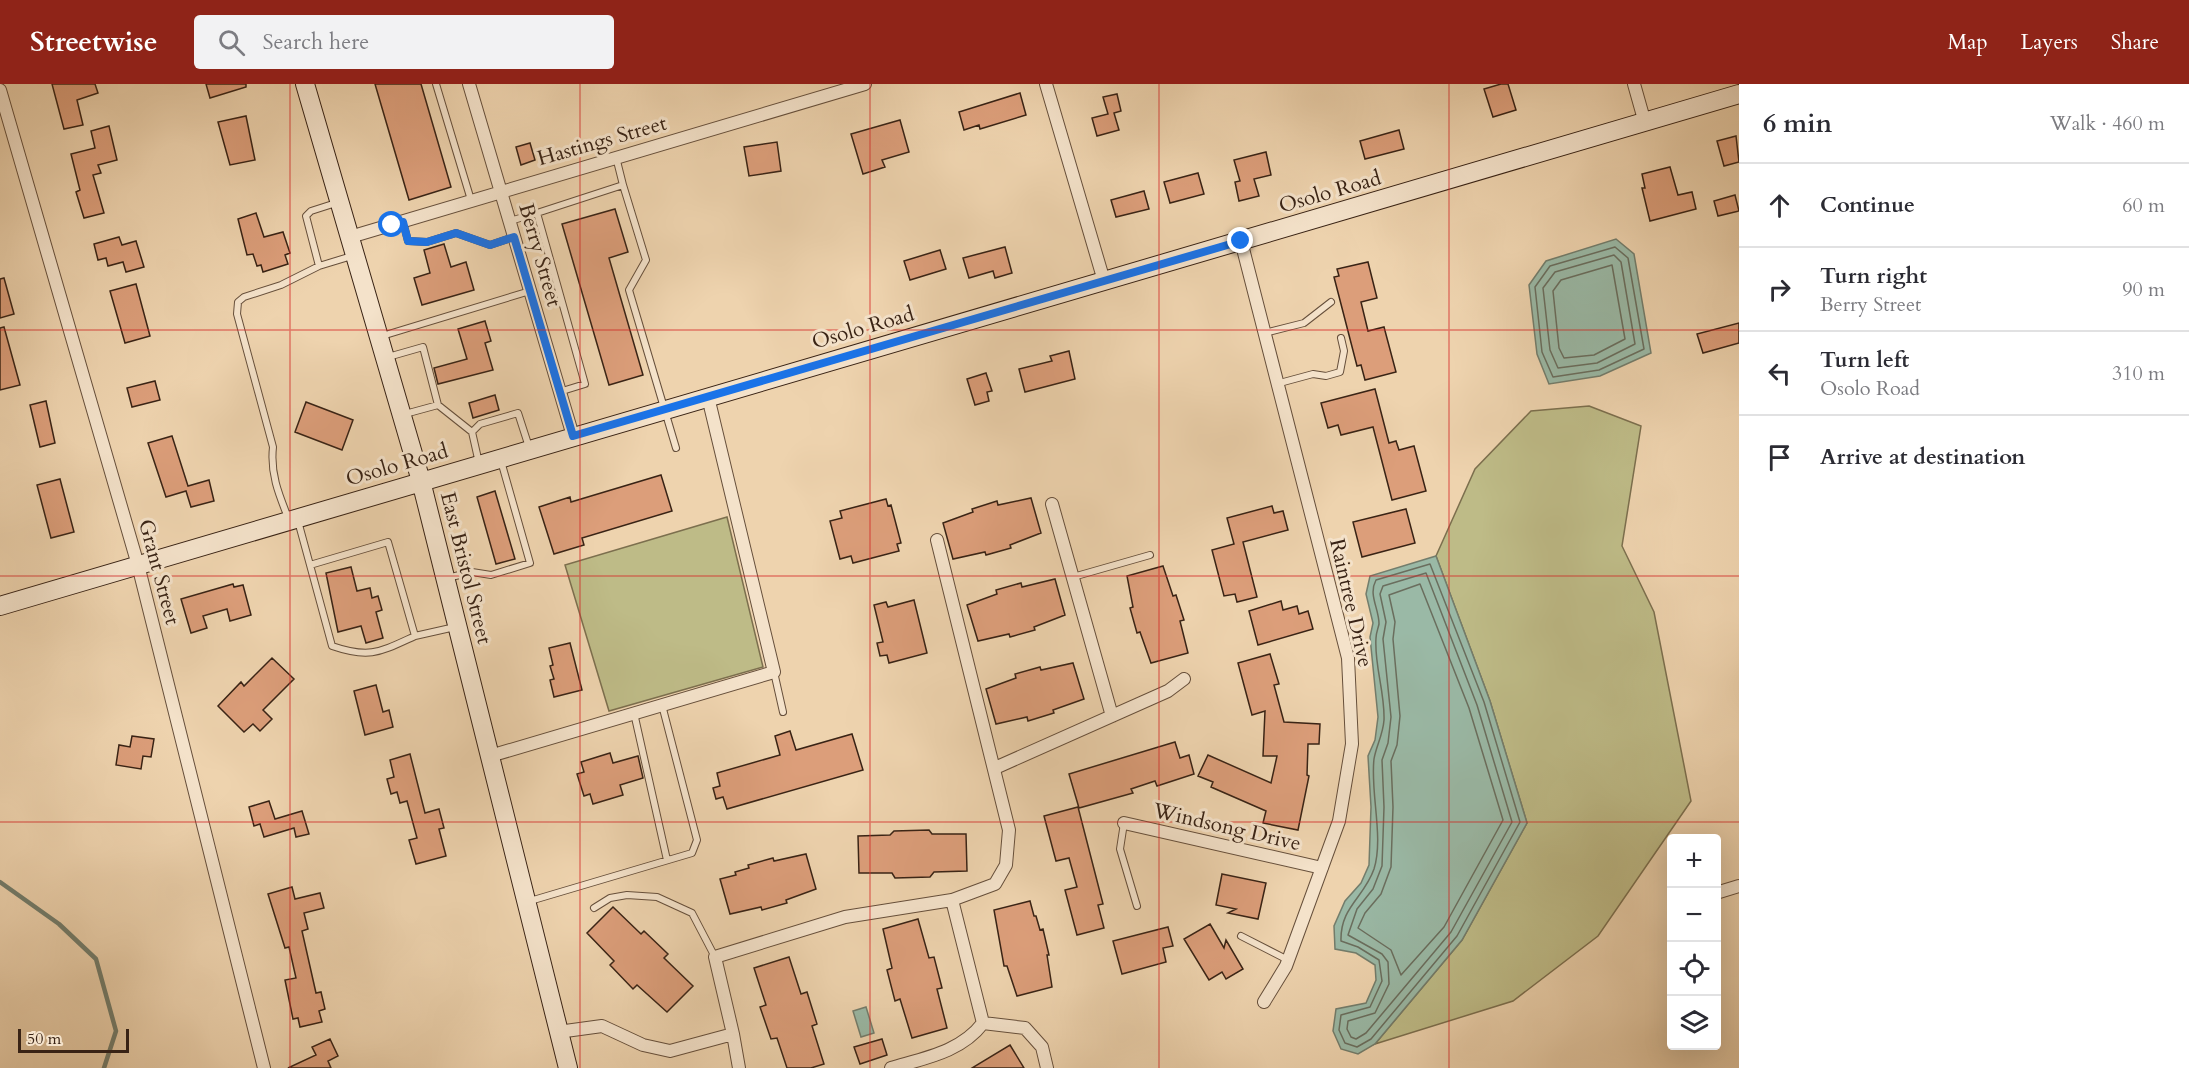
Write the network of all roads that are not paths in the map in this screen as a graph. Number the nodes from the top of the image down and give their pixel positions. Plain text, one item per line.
1 (305, 84) edge
2 (436, 84) edge
3 (469, 84) edge
4 (865, 84) edge
5 (1046, 84) edge
6 (1634, 84) edge
7 (0, 90) edge
8 (1739, 94) edge
9 (1645, 123) junction
10 (616, 157) junction
11 (623, 185) junction
12 (500, 191) junction
13 (471, 200) junction
14 (340, 202) junction
15 (537, 213) junction
16 (510, 221) junction
17 (403, 222) junction
18 (350, 237) junction
19 (514, 237) junction
20 (1241, 241) junction
21 (355, 255) junction
22 (319, 266) junction
23 (1104, 281) junction
24 (530, 291) junction
25 (1331, 302) dead end
26 (1263, 333) junction
27 (378, 337) junction
28 (1341, 338) dead end
29 (385, 358) junction
30 (1276, 384) junction
31 (559, 392) junction
32 (708, 397) junction
33 (438, 405) junction
34 (663, 410) junction
35 (402, 415) junction
36 (472, 432) junction
37 (573, 436) junction
38 (676, 448) dead end
39 (530, 449) junction
40 (500, 458) junction
41 (480, 464) junction
42 (421, 482) junction
43 (1052, 504) dead end
44 (293, 519) junction
45 (937, 540) dead end
46 (1150, 555) dead end
47 (138, 565) junction
48 (310, 565) junction
49 (1073, 577) junction
50 (446, 578) junction
51 (0, 606) edge
52 (459, 626) junction
53 (415, 636) junction
54 (774, 672) junction
55 (1184, 679) dead end
56 (662, 705) junction
57 (783, 712) dead end
58 (634, 713) junction
59 (1112, 716) junction
60 (490, 756) junction
61 (995, 768) junction
62 (1124, 823) joint
63 (667, 860) junction
64 (1322, 868) junction
65 (1739, 886) edge
66 (1721, 891) edge
67 (952, 900) junction
68 (526, 902) junction
69 (1137, 906) dead end
70 (594, 908) dead end
71 (1241, 936) dead end
72 (715, 957) junction
73 (1288, 960) junction
74 (1264, 1002) dead end
75 (983, 1023) junction
76 (558, 1032) junction
77 (733, 1034) junction
78 (264, 1068) edge
79 (568, 1068) edge
80 (739, 1068) edge
81 (891, 1068) edge
82 (1047, 1068) edge

1 - 14 street, East Bristol Street
2 - 13 lane
3 - 12 street, Berry Street
4 - 10 street, Hastings Street
5 - 23 street
6 - 9 street
7 - 47 street, Grant Street
8 - 9 street, Osolo Road
9 - 20 street, Osolo Road
10 - 11 lane
10 - 12 street, Hastings Street
11 - 15 lane
11 - 34 lane
12 - 13 street, Hastings Street
12 - 16 street, Berry Street
13 - 17 street, Hastings Street
14 - 18 street, East Bristol Street
14 - 22 lane
15 - 16 lane
15 - 31 lane
16 - 19 street, Berry Street
17 - 18 street, Hastings Street
17 - 19 lane
18 - 21 street, East Bristol Street
19 - 24 street, Berry Street
20 - 23 street, Osolo Road
20 - 26 street, Raintree Drive
21 - 22 lane
21 - 27 street, East Bristol Street
22 - 44 lane
23 - 32 street, Osolo Road
24 - 27 lane
24 - 31 street, Berry Street
25 - 26 lane
26 - 30 street, Raintree Drive
27 - 29 street, East Bristol Street
28 - 30 lane
29 - 33 lane
29 - 35 street, East Bristol Street
30 - 64 street, Raintree Drive
31 - 37 street, Berry Street
32 - 34 street, Osolo Road
32 - 54 street
33 - 35 lane
33 - 36 lane
34 - 37 street, Osolo Road
34 - 38 lane
35 - 42 street, East Bristol Street
36 - 39 lane
36 - 41 lane
37 - 39 street, Osolo Road
39 - 40 street, Osolo Road
40 - 41 street, Osolo Road
40 - 50 lane
41 - 42 street, Osolo Road
42 - 44 street, Osolo Road
42 - 50 street, East Bristol Street
43 - 49 street
44 - 47 street, Osolo Road
44 - 48 lane
45 - 61 street
46 - 49 lane
47 - 51 street, Osolo Road
47 - 78 street, Grant Street
48 - 53 lane
48 - 53 lane
49 - 59 street
50 - 52 street, East Bristol Street
52 - 53 lane
52 - 60 street, East Bristol Street
54 - 56 street
54 - 57 lane
55 - 59 street
56 - 58 street
56 - 63 lane
58 - 60 street
58 - 63 lane
59 - 61 street
60 - 68 street, East Bristol Street
61 - 67 street
62 - 64 street, Windsong Drive
62 - 69 lane
63 - 68 lane
64 - 73 street, Raintree Drive
65 - 66 street
67 - 72 street
67 - 75 street
68 - 76 street, East Bristol Street
70 - 72 lane
71 - 73 lane
72 - 77 street
73 - 74 street, Raintree Drive
75 - 81 street
75 - 82 street
76 - 77 street
76 - 79 street, East Bristol Street
77 - 80 street

